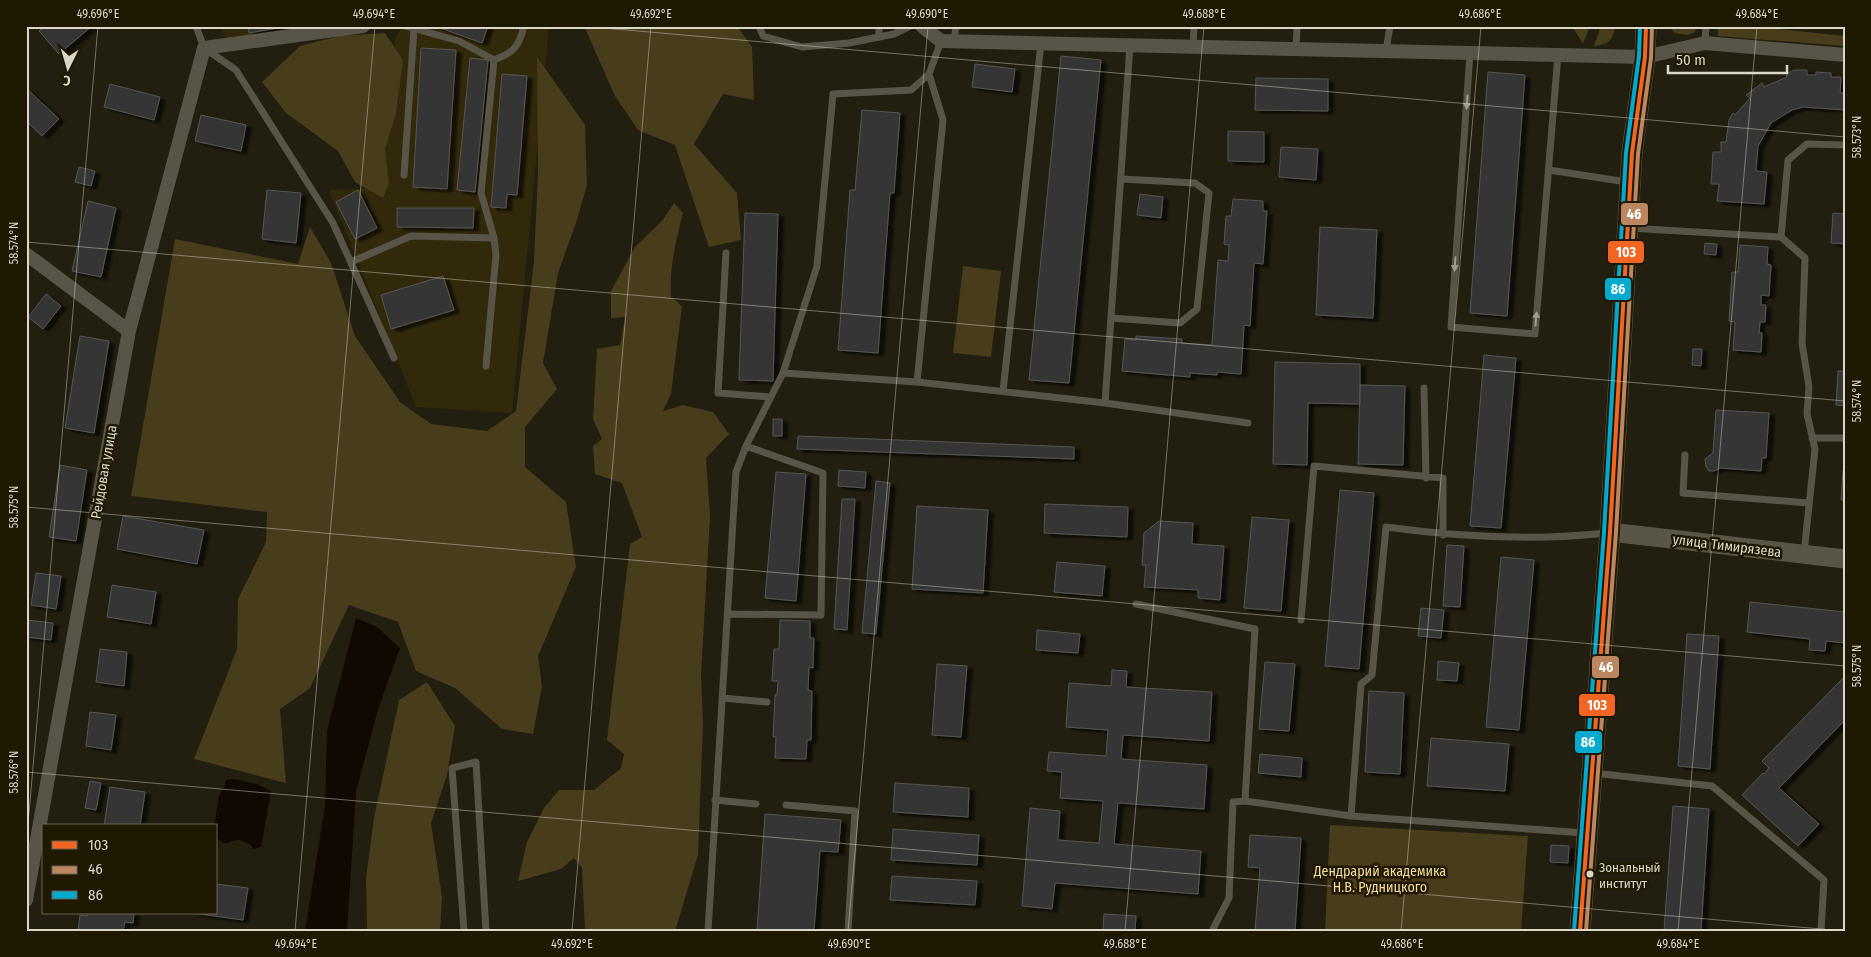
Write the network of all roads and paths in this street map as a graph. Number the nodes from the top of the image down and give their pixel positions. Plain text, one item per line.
1 (196, 26) edge
2 (363, 26) edge
3 (405, 26) edge
4 (524, 26) edge
5 (759, 26) edge
6 (878, 26) edge
7 (910, 26) edge
8 (922, 26) edge
9 (956, 26) edge
10 (1194, 26) edge
11 (1297, 26) edge
12 (1390, 26) edge
13 (1646, 26) edge
14 (1706, 26) edge
15 (414, 29) junction
16 (878, 37) junction
17 (948, 41) junction
18 (1040, 43) junction
19 (1705, 43) junction
20 (1130, 46) junction
21 (1193, 47) junction
22 (204, 48) junction
23 (1296, 49) junction
24 (1386, 51) junction
25 (1470, 53) junction
26 (1558, 54) junction
27 (1845, 55) edge
28 (1645, 57) junction
29 (494, 60) junction
30 (929, 74) junction
31 (1845, 145) edge
32 (1549, 170) junction
33 (404, 175) dead end
34 (1121, 179) junction
35 (1631, 183) junction
36 (1628, 228) junction
37 (1781, 237) junction
38 (494, 238) junction
39 (726, 253) dead end
40 (26, 254) edge
41 (351, 262) junction
42 (1111, 318) junction
43 (129, 331) junction
44 (394, 358) dead end
45 (486, 366) dead end
46 (783, 373) junction
47 (918, 382) junction
48 (1424, 388) dead end
49 (1004, 391) junction
50 (770, 398) junction
51 (1105, 403) junction
52 (1248, 423) dead end
53 (1812, 438) junction
54 (1845, 438) edge
55 (746, 446) junction
56 (1685, 455) dead end
57 (1426, 478) junction
58 (1809, 503) junction
59 (1610, 532) junction
60 (1443, 535) junction
61 (1804, 555) junction
62 (1845, 559) edge
63 (1136, 604) dead end
64 (727, 614) junction
65 (1301, 620) dead end
66 (722, 698) junction
67 (767, 702) dead end
68 (1593, 773) junction
69 (715, 800) junction
70 (1245, 801) junction
71 (756, 804) dead end
72 (786, 805) dead end
73 (1350, 816) junction
74 (1588, 833) junction
75 (26, 900) edge
76 (464, 931) edge
77 (486, 931) edge
78 (708, 931) edge
79 (848, 931) edge
80 (1212, 931) edge
81 (1580, 931) edge
82 (1821, 931) edge

1 - 22 lane
2 - 22 street
3 - 15 lane
4 - 29 lane
5 - 16 lane
6 - 16 lane
7 - 16 lane
8 - 17 street
9 - 17 lane
10 - 21 lane
11 - 23 lane
12 - 24 lane
13 - 28 main road
14 - 19 lane
15 - 29 lane
15 - 33 lane
17 - 18 street
17 - 30 lane
18 - 20 street
18 - 49 lane
19 - 27 street
19 - 28 street
20 - 21 street
20 - 34 lane
21 - 23 street
22 - 41 lane
22 - 43 street, Рейдовая улица
23 - 24 street
24 - 25 street
25 - 26 street
25 -> 32 lane
26 - 28 street
26 - 32 lane
28 - 35 main road
29 - 38 lane
30 - 46 lane
30 - 47 lane
31 - 37 lane
32 - 35 lane
34 - 42 lane
34 - 42 lane
35 - 36 main road
36 - 37 lane
36 - 59 main road
37 - 53 lane
38 - 41 lane
38 - 45 lane
39 - 50 lane
40 - 43 street
41 - 44 lane
42 - 51 lane
43 - 75 street, Рейдовая улица
46 - 47 lane
46 - 50 lane
47 - 49 lane
48 - 57 lane
49 - 51 lane
50 - 55 lane
51 - 52 lane
53 - 54 lane
53 - 58 lane
55 - 64 lane
55 - 64 lane
56 - 58 lane
57 - 60 lane
57 - 65 lane
58 - 61 lane
59 - 60 lane
59 - 61 main road, улица Тимирязева
59 - 68 main road
60 - 73 lane
61 - 62 main road, улица Тимирязева
63 - 70 lane
64 - 66 lane
66 - 67 lane
66 - 69 lane
68 - 74 main road
68 - 82 lane
69 - 71 lane
69 - 78 lane
70 - 73 lane
70 - 80 lane
72 - 79 lane
73 - 74 lane
74 - 81 main road
76 - 77 lane

